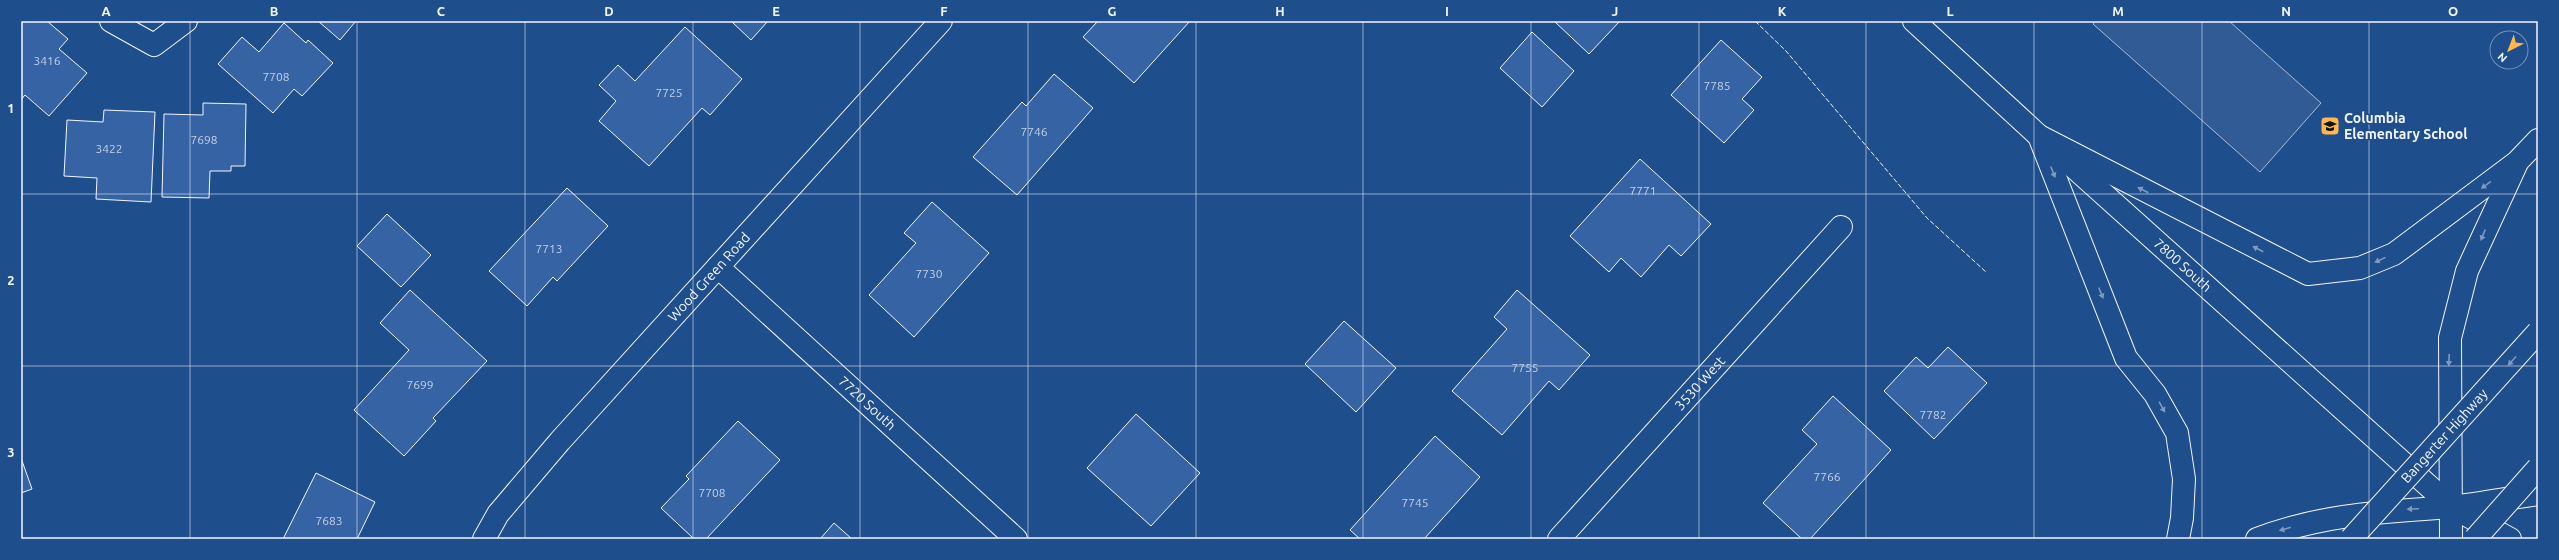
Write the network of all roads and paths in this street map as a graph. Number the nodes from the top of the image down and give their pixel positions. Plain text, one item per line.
1 (110, 21) edge
2 (186, 21) edge
3 (941, 21) edge
4 (1914, 21) edge
5 (2039, 136) junction
6 (2538, 140) edge
7 (2517, 162) junction
8 (1841, 227) dead end
9 (718, 267) junction
10 (2538, 332) edge
11 (2538, 468) edge
12 (2538, 494) edge
13 (2452, 507) junction
14 (484, 539) edge
15 (1016, 539) edge
16 (1559, 539) edge
17 (2178, 539) edge
18 (2257, 539) edge
19 (2350, 539) edge
20 (2451, 539) edge
21 (2474, 539) edge
22 (2510, 539) edge

1 - 2 main road
3 - 9 main road, Wood Green Road
4 - 5 main road, 7800 South
7 -> 5 main road
5 - 13 main road, 7800 South
5 -> 17 main road
6 - 7 main road
7 -> 13 main road
8 - 16 main road, 3530 West
9 - 14 main road, Wood Green Road
9 - 15 main road, 7720 South
10 -> 19 main road, Bangerter Highway, bridge
11 - 21 main road, bridge
12 - 13 main road
13 -> 18 main road
13 - 20 main road
13 - 21 main road, 7800 South
13 - 22 main road, 7800 South

